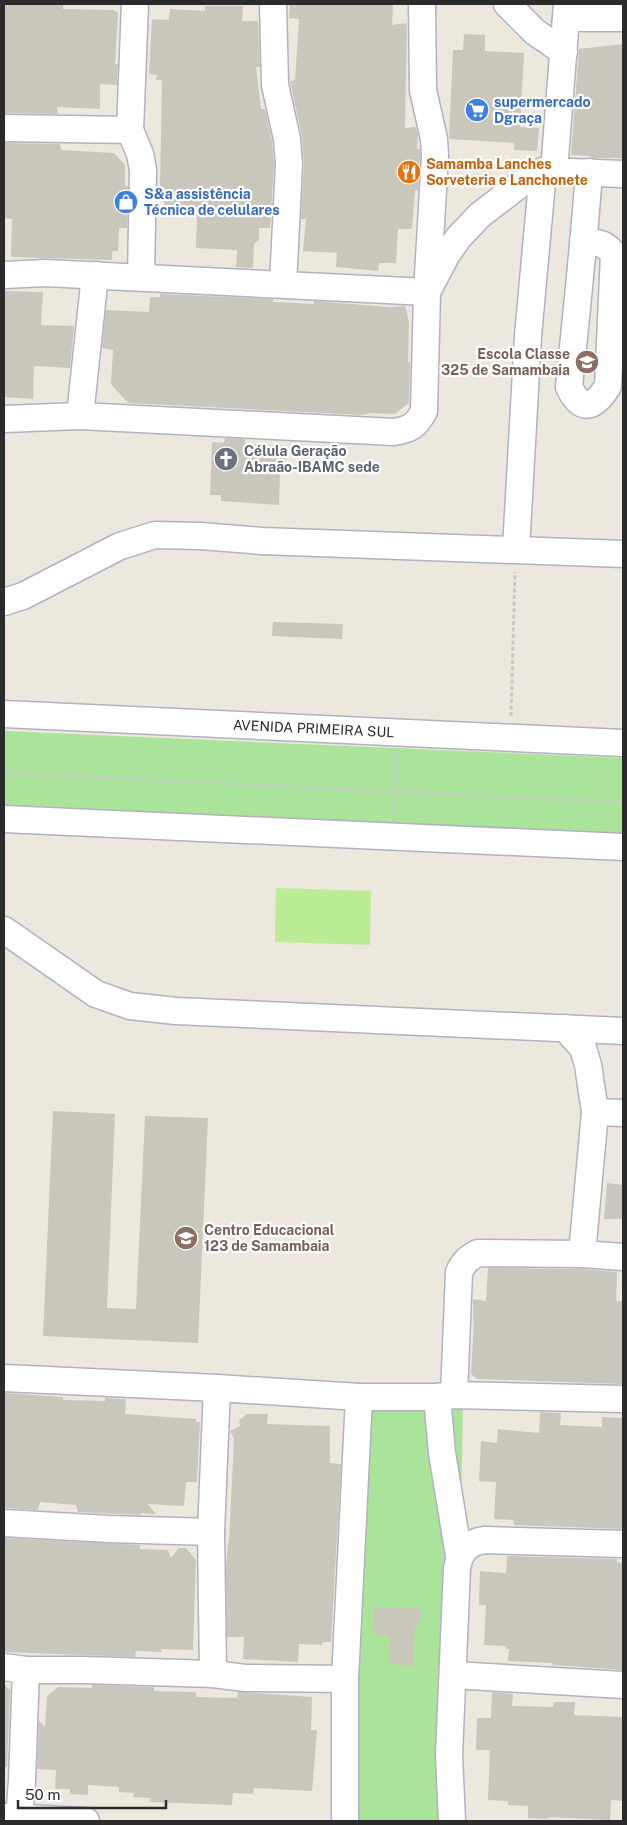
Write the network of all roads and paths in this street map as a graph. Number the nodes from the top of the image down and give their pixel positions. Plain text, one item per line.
1 (135, 4) edge
2 (273, 4) edge
3 (422, 4) edge
4 (507, 4) edge
5 (566, 11) edge
6 (623, 18) edge
7 (564, 52) junction
8 (4, 128) edge
9 (130, 130) junction
10 (549, 171) junction
11 (589, 172) junction
12 (623, 174) edge
13 (583, 241) junction
14 (4, 275) edge
15 (95, 275) junction
16 (141, 278) junction
17 (282, 284) junction
18 (428, 292) junction
19 (80, 416) junction
20 (4, 419) edge
21 (516, 549) junction
22 (623, 554) edge
23 (4, 602) edge
24 (4, 714) edge
25 (397, 733) junction
26 (510, 738) junction
27 (623, 743) edge
28 (4, 773) edge
29 (395, 791) junction
30 (623, 801) edge
31 (4, 819) edge
32 (392, 837) junction
33 (623, 847) edge
34 (4, 930) edge
35 (565, 1028) junction
36 (623, 1031) edge
37 (595, 1112) junction
38 (623, 1113) edge
39 (582, 1254) junction
40 (623, 1257) edge
41 (4, 1378) edge
42 (217, 1388) junction
43 (445, 1396) junction
44 (359, 1397) junction
45 (623, 1399) edge
46 (4, 1523) edge
47 (211, 1532) junction
48 (623, 1544) edge
49 (459, 1556) junction
50 (15, 1669) edge
51 (213, 1674) junction
52 (453, 1675) junction
53 (345, 1679) junction
54 (623, 1685) edge
55 (11, 1817) edge
56 (86, 1821) edge
57 (345, 1821) edge
58 (452, 1821) edge

1 - 9 street
2 - 17 street
3 - 18 street
4 - 7 street
5 - 6 street
5 - 7 street
7 - 10 street
8 - 9 street
9 - 16 street
10 - 11 street
10 - 18 street
10 - 21 street
11 - 12 street
11 - 13 street
13 - 13 street
14 - 15 street
15 - 16 street
15 - 19 street
16 - 17 street
17 - 18 street
18 - 19 street
19 - 20 street
21 - 22 street
21 - 23 street
21 - 26 path
24 - 25 street, AVENIDA PRIMEIRA SUL
25 - 26 street, AVENIDA PRIMEIRA SUL
25 - 29 path
26 - 27 street, AVENIDA PRIMEIRA SUL
28 - 29 path
29 - 30 path
29 - 32 path
31 - 32 street
32 - 33 street
34 - 35 street
35 - 36 street
35 - 37 street
37 - 38 street
37 - 39 street
39 - 40 street
39 - 43 street
41 - 42 street
42 - 44 street
42 - 47 street
43 - 44 street
43 - 45 street
43 - 49 street
44 - 53 street
46 - 47 street
47 - 51 street
48 - 49 street
49 - 52 street
50 - 51 street
50 - 55 street
51 - 53 street
52 - 54 street
52 - 58 street
53 - 57 street
55 - 56 street

